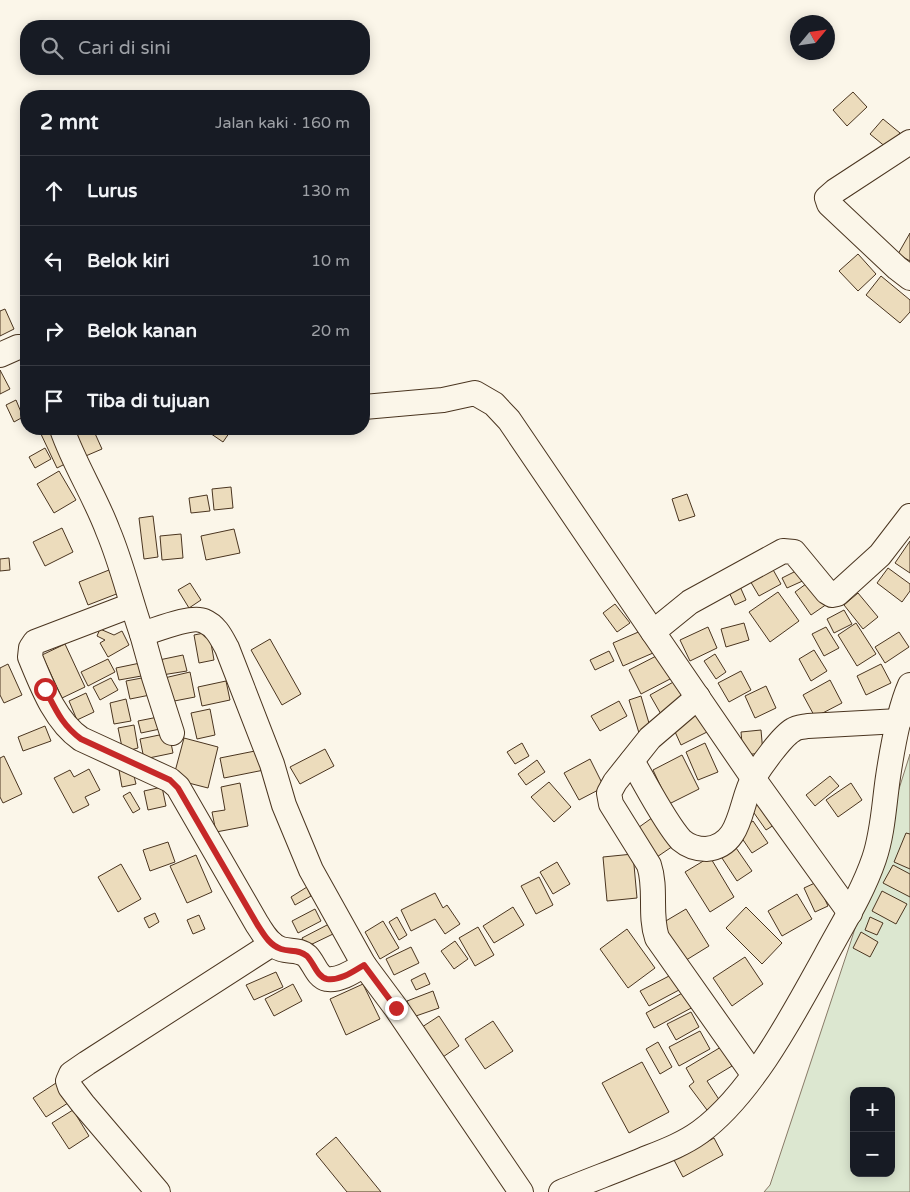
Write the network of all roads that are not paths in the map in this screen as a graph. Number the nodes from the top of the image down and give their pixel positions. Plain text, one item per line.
1 (910, 142) edge
2 (910, 278) edge
3 (20, 347) edge
4 (0, 355) edge
5 (370, 406) edge
6 (65, 435) edge
7 (910, 516) edge
8 (132, 604) junction
9 (653, 632) junction
10 (142, 634) junction
11 (910, 685) edge
12 (698, 696) junction
13 (900, 721) junction
14 (172, 732) dead end
15 (632, 762) junction
16 (753, 778) junction
17 (850, 913) junction
18 (272, 944) junction
19 (364, 965) junction
20 (753, 1074) junction
21 (158, 1192) edge
22 (521, 1192) edge
23 (561, 1192) edge

1 - 2 street
3 - 4 street
5 - 9 street
6 - 8 street
7 - 9 street
8 - 10 street
8 - 18 street
9 - 12 street
10 - 14 street
10 - 19 street
11 - 13 street
12 - 15 street
12 - 16 street
13 - 16 street
13 - 17 street
15 - 16 street
15 - 20 street
16 - 17 street
17 - 20 street
18 - 19 street
18 - 21 street
19 - 22 street
20 - 23 street

